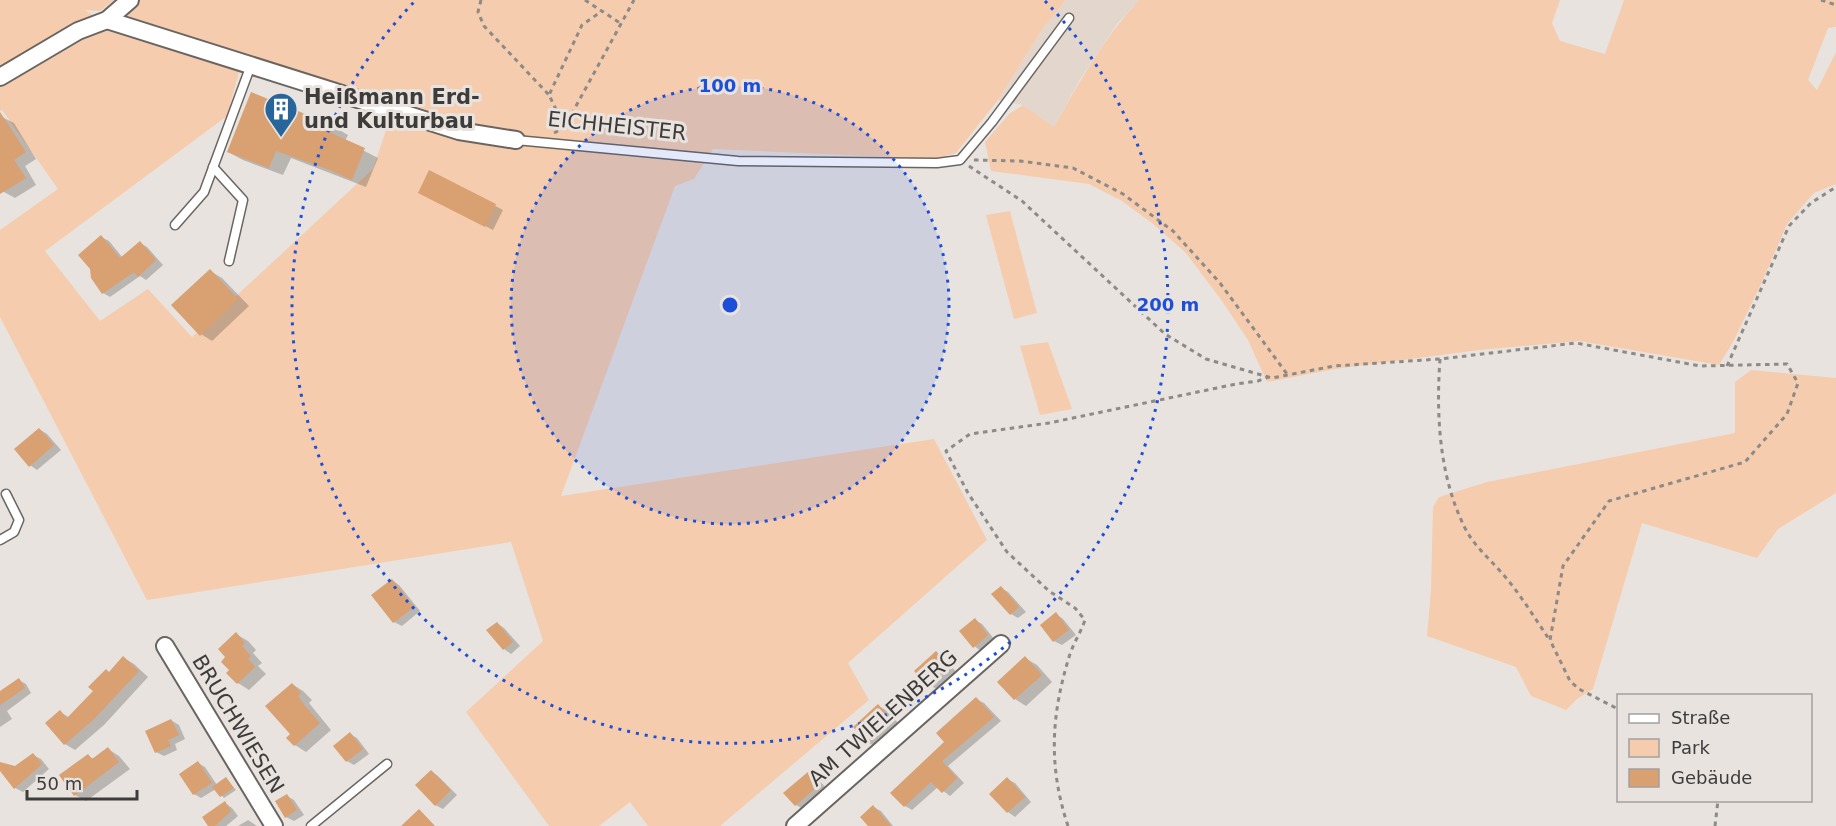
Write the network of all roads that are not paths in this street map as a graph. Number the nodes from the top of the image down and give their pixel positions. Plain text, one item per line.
1 (130, 0) edge
2 (1070, 18) dead end
3 (107, 20) junction
4 (251, 66) junction
5 (0, 77) edge
6 (516, 140) joint
7 (213, 167) junction
8 (176, 225) dead end
9 (229, 261) dead end
10 (6, 494) dead end
11 (0, 540) edge
12 (1001, 644) dead end
13 (165, 646) dead end
14 (387, 764) dead end
15 (274, 826) edge
16 (311, 826) edge
17 (795, 826) edge

1 - 3 street
2 - 6 lane, EICHHEISTER
3 - 4 street, EICHHEISTER
3 - 5 street
4 - 6 street, EICHHEISTER
4 - 7 lane
7 - 8 lane
7 - 9 lane
10 - 11 lane
12 - 17 street, AM TWIELENBERG
13 - 15 street, BRUCHWIESEN
14 - 16 lane

